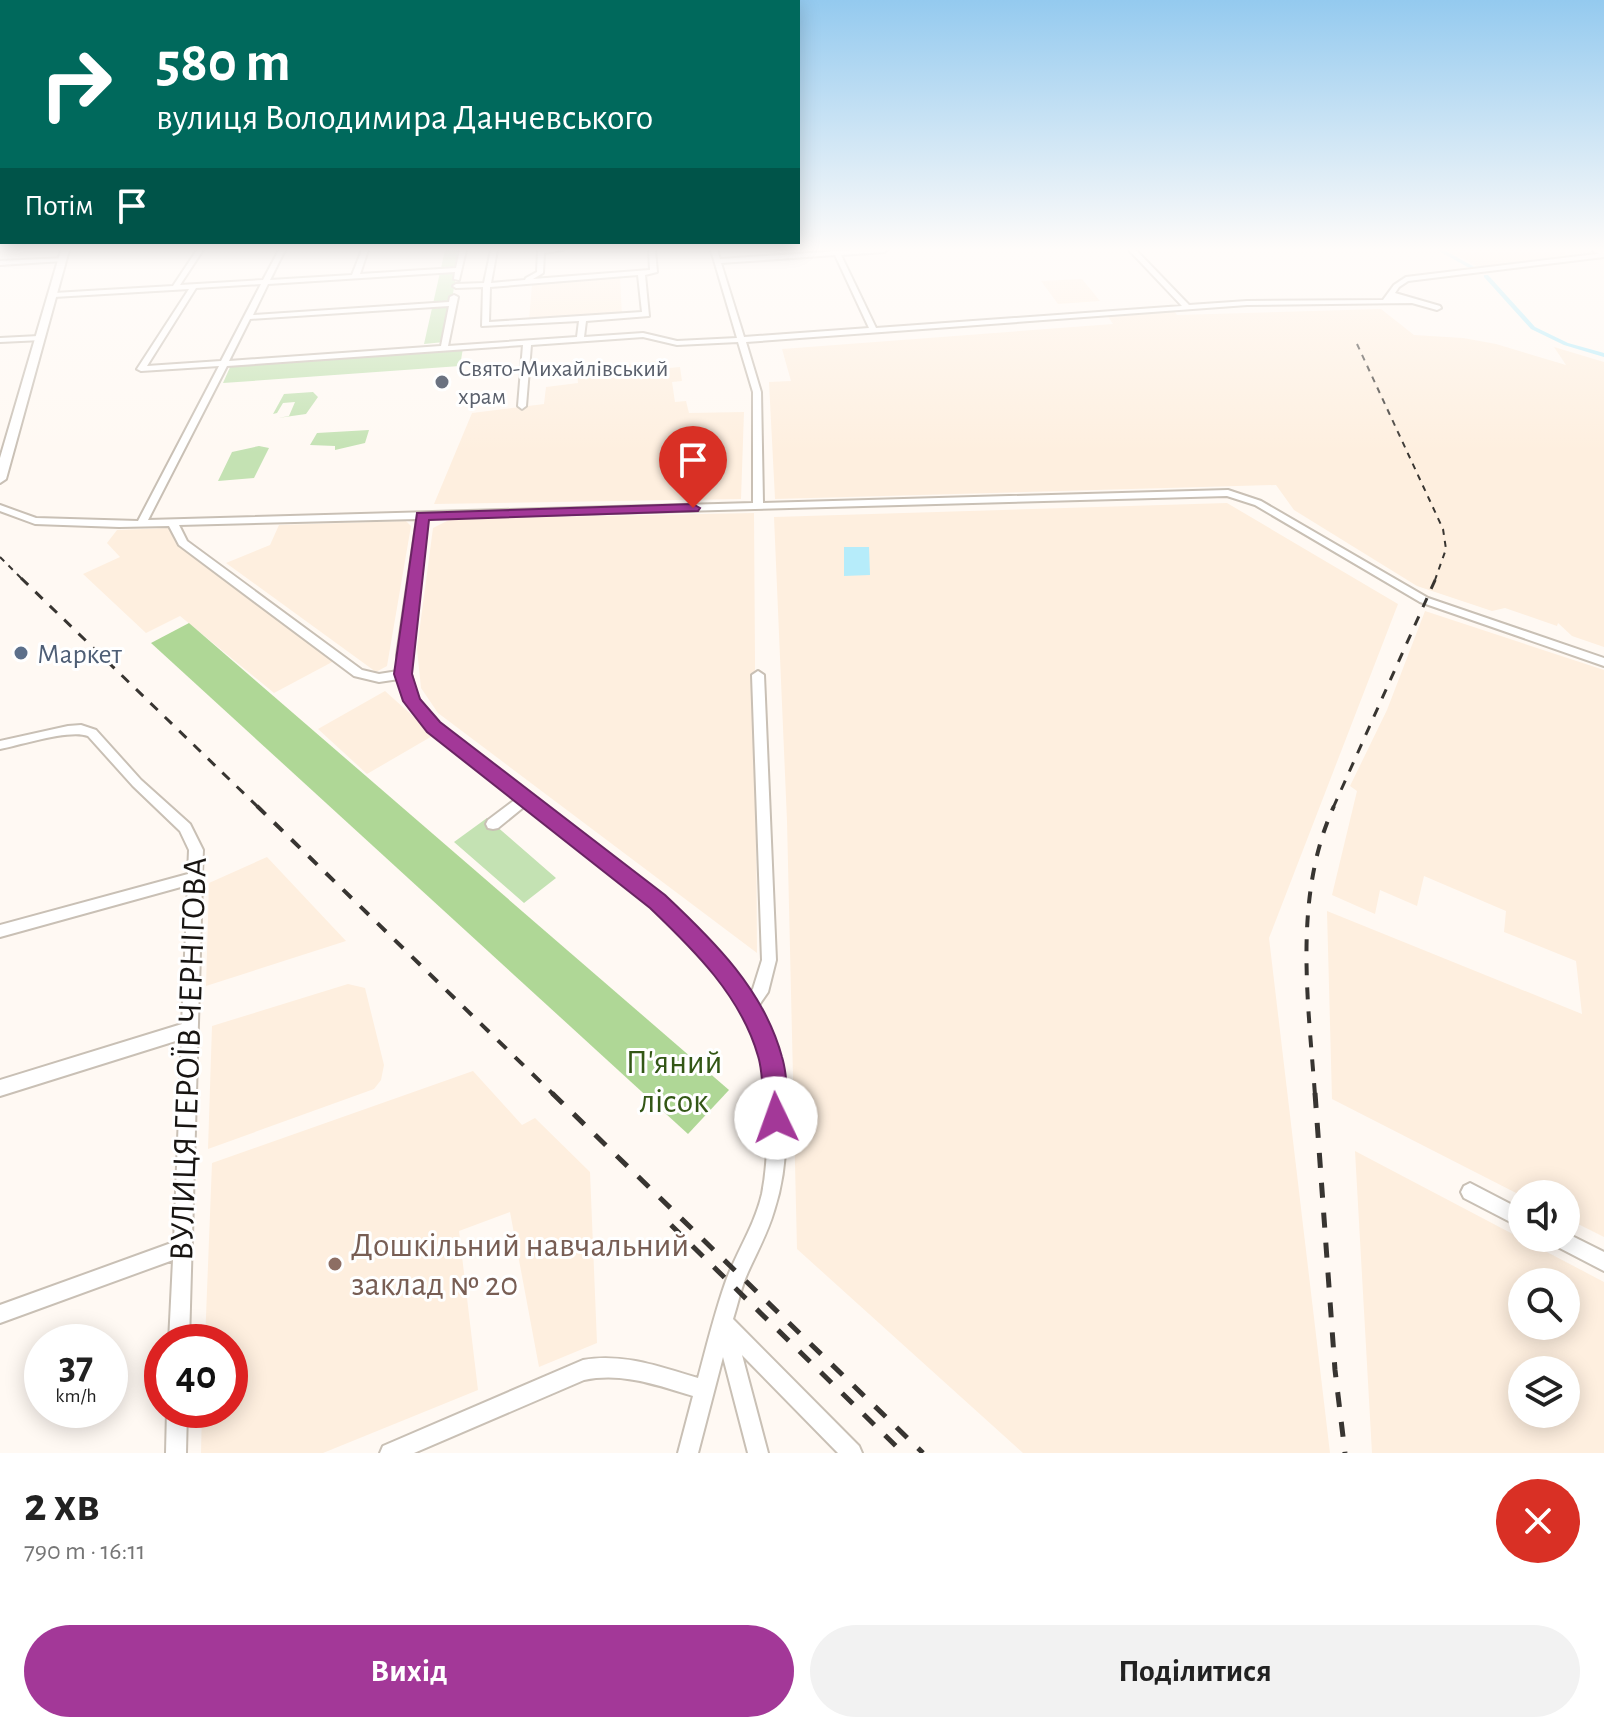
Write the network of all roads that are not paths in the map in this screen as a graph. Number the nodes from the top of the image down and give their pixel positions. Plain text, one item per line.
1 (248, 317) edge
2 (46, 318) edge
3 (174, 318) edge
4 (450, 318) edge
5 (485, 318) edge
6 (598, 318) edge
7 (734, 318) edge
8 (868, 318) edge
9 (1033, 318) edge
10 (583, 319) junction
11 (873, 329) junction
12 (39, 338) junction
13 (741, 339) junction
14 (0, 340) edge
15 (580, 340) junction
16 (527, 343) junction
17 (444, 349) junction
18 (224, 363) junction
19 (522, 406) dead end
20 (0, 479) edge
21 (758, 507) junction
22 (0, 508) edge
23 (422, 516) junction
24 (172, 522) junction
25 (142, 523) junction
26 (1604, 662) edge
27 (403, 674) junction
28 (758, 675) dead end
29 (0, 745) edge
30 (525, 799) junction
31 (493, 824) dead end
32 (197, 877) junction
33 (0, 931) edge
34 (750, 1005) junction
35 (190, 1029) junction
36 (0, 1088) edge
37 (1470, 1192) dead end
38 (1508, 1212) edge
39 (182, 1248) junction
40 (1580, 1249) edge
41 (1604, 1262) edge
42 (0, 1314) edge
43 (724, 1323) junction
44 (180, 1324) edge
45 (706, 1390) junction
46 (177, 1428) edge
47 (176, 1453) edge
48 (390, 1453) edge
49 (688, 1453) edge
50 (758, 1453) edge
51 (852, 1453) edge

1 - 18 street
2 - 12 main road
3 - 18 street
4 - 17 street
5 - 10 street
6 - 10 street
7 - 13 street
8 - 11 street
9 - 11 street
10 - 15 street
11 - 13 street
12 - 14 street
12 - 20 main road
13 - 15 street
13 - 21 street
15 - 16 street
16 - 17 street
16 - 19 street
17 - 18 street
18 - 25 street
21 - 23 street
21 - 26 street
22 - 25 street
23 - 24 street
23 - 27 street
24 - 25 street
24 - 27 street
27 - 30 street
28 - 34 street
29 - 32 street, ВУЛИЦЯ ГЕРОЇВ ЧЕРНІГОВА
30 - 31 street
30 - 34 street
32 - 33 street
32 - 35 street, ВУЛИЦЯ ГЕРОЇВ ЧЕРНІГОВА
34 - 43 street
35 - 36 street
35 - 39 street, ВУЛИЦЯ ГЕРОЇВ ЧЕРНІГОВА
37 - 38 street
39 - 42 street
39 - 44 street, ВУЛИЦЯ ГЕРОЇВ ЧЕРНІГОВА
40 - 41 street
43 - 45 street
43 - 50 street
43 - 51 street
45 - 48 street
45 - 49 street
46 - 47 street

